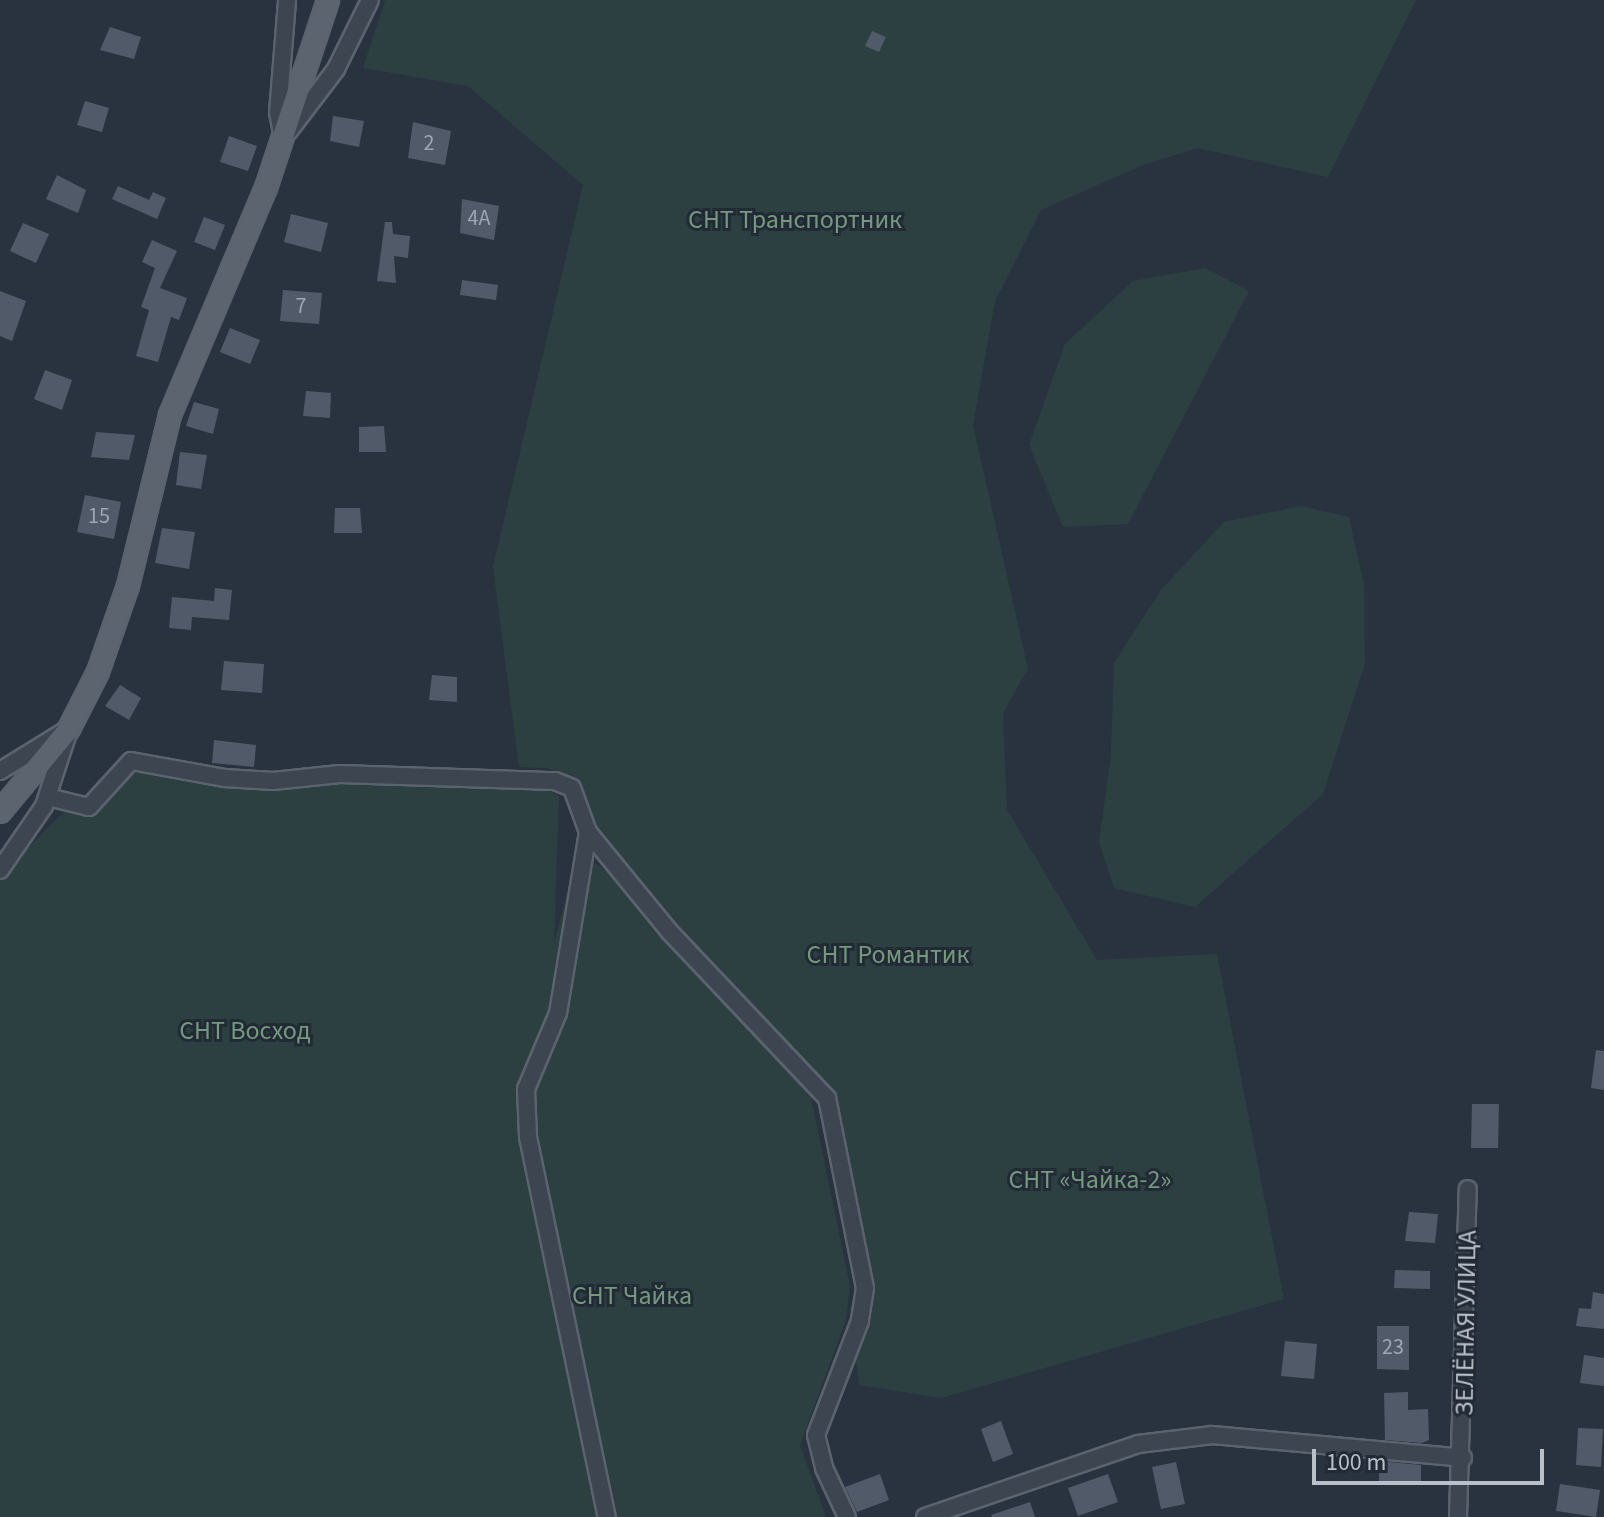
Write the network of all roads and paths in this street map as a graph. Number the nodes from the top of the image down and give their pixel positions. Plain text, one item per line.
1 (287, 0) edge
2 (328, 0) edge
3 (370, 0) edge
4 (283, 138) junction
5 (69, 729) junction
6 (0, 771) edge
7 (48, 797) junction
8 (0, 812) edge
9 (588, 832) junction
10 (0, 870) edge
11 (1468, 1189) dead end
12 (1463, 1458) junction
13 (607, 1517) edge
14 (847, 1517) edge
15 (925, 1517) edge
16 (1458, 1517) edge

1 - 4 street
2 - 4 main road
3 - 4 street
4 - 5 main road
5 - 6 street
5 - 7 street
5 - 8 main road
7 - 9 street
7 - 10 street
9 - 13 street
9 - 14 street
11 - 12 street, ЗЕЛЁНАЯ УЛИЦА
12 - 15 street
12 - 16 street, ЗЕЛЁНАЯ УЛИЦА

